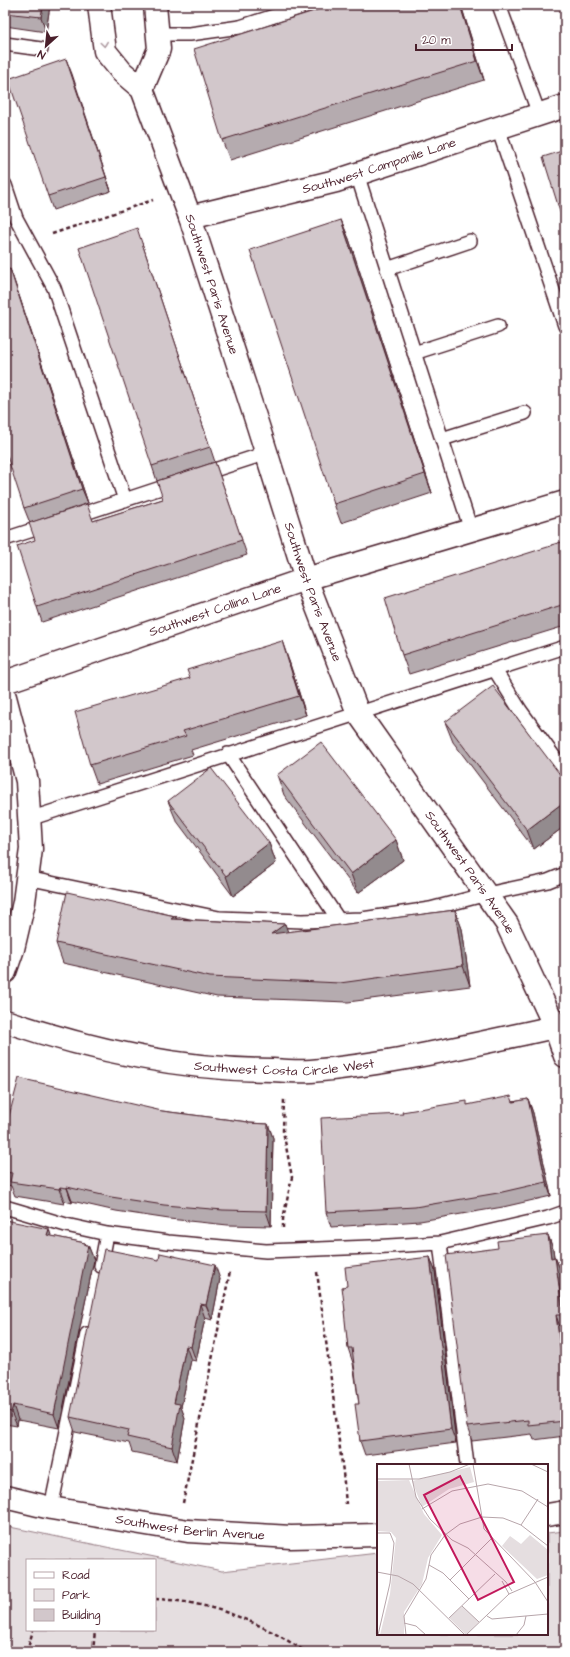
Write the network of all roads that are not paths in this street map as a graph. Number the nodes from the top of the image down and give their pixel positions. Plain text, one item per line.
1 (99, 5) edge
2 (155, 5) edge
3 (308, 5) edge
4 (498, 5) edge
5 (157, 34) junction
6 (5, 44) edge
7 (41, 49) dead end
8 (142, 89) junction
9 (565, 106) edge
10 (539, 114) junction
11 (498, 128) junction
12 (357, 174) junction
13 (5, 185) edge
14 (190, 217) junction
15 (470, 241) dead end
16 (387, 268) junction
17 (498, 326) dead end
18 (565, 326) edge
19 (414, 353) junction
20 (525, 413) dead end
21 (442, 439) junction
22 (267, 453) junction
23 (125, 500) junction
24 (565, 502) edge
25 (471, 530) junction
26 (5, 539) edge
27 (306, 579) junction
28 (565, 647) edge
29 (496, 670) junction
30 (5, 682) edge
31 (5, 696) edge
32 (358, 713) junction
33 (228, 754) junction
34 (565, 772) edge
35 (29, 818) junction
36 (565, 874) edge
37 (27, 878) junction
38 (487, 894) junction
39 (338, 919) junction
40 (5, 972) edge
41 (5, 1021) edge
42 (560, 1025) edge
43 (565, 1056) edge
44 (5, 1207) edge
45 (565, 1212) edge
46 (107, 1234) junction
47 (440, 1243) junction
48 (98, 1280) edge
49 (90, 1318) edge
50 (467, 1464) edge
51 (5, 1497) edge
52 (50, 1508) junction
53 (565, 1512) edge
54 (548, 1515) edge
55 (377, 1535) edge

1 -> 8 street, Southwest Paris Avenue
2 - 5 street
3 - 5 lane
4 - 10 lane
5 - 8 street
6 - 7 lane
8 - 14 street, Southwest Paris Avenue
9 - 10 street, Southwest Campanile Lane
10 - 11 street, Southwest Campanile Lane
11 - 12 street, Southwest Campanile Lane
11 - 18 lane
12 - 14 street, Southwest Campanile Lane
12 - 16 lane
13 - 23 lane
14 - 22 street, Southwest Paris Avenue
15 - 16 lane
16 - 19 lane
17 - 19 lane
19 - 21 lane
20 - 21 lane
21 - 25 lane
22 - 23 lane
22 - 27 street, Southwest Paris Avenue
23 - 26 lane
24 - 25 street, Southwest Collina Lane
25 - 27 street, Southwest Collina Lane
27 - 30 street, Southwest Collina Lane
27 - 32 street, Southwest Paris Avenue
28 - 29 lane
29 - 32 lane
29 - 34 lane
31 - 35 street
32 - 33 lane
32 - 38 street, Southwest Paris Avenue
33 - 35 lane
33 - 39 lane
35 - 37 street
36 - 38 lane
37 - 39 lane
37 - 40 street
38 - 39 lane
38 - 42 street, Southwest Paris Avenue
41 - 42 street, Southwest Costa Circle West
42 - 43 street, Southwest Paris Avenue
44 - 46 lane
45 - 47 lane
46 - 47 lane
46 - 48 lane
47 - 50 lane
49 - 52 lane
51 - 52 street, Southwest Berlin Avenue
52 - 55 street, Southwest Berlin Avenue
53 - 54 street

